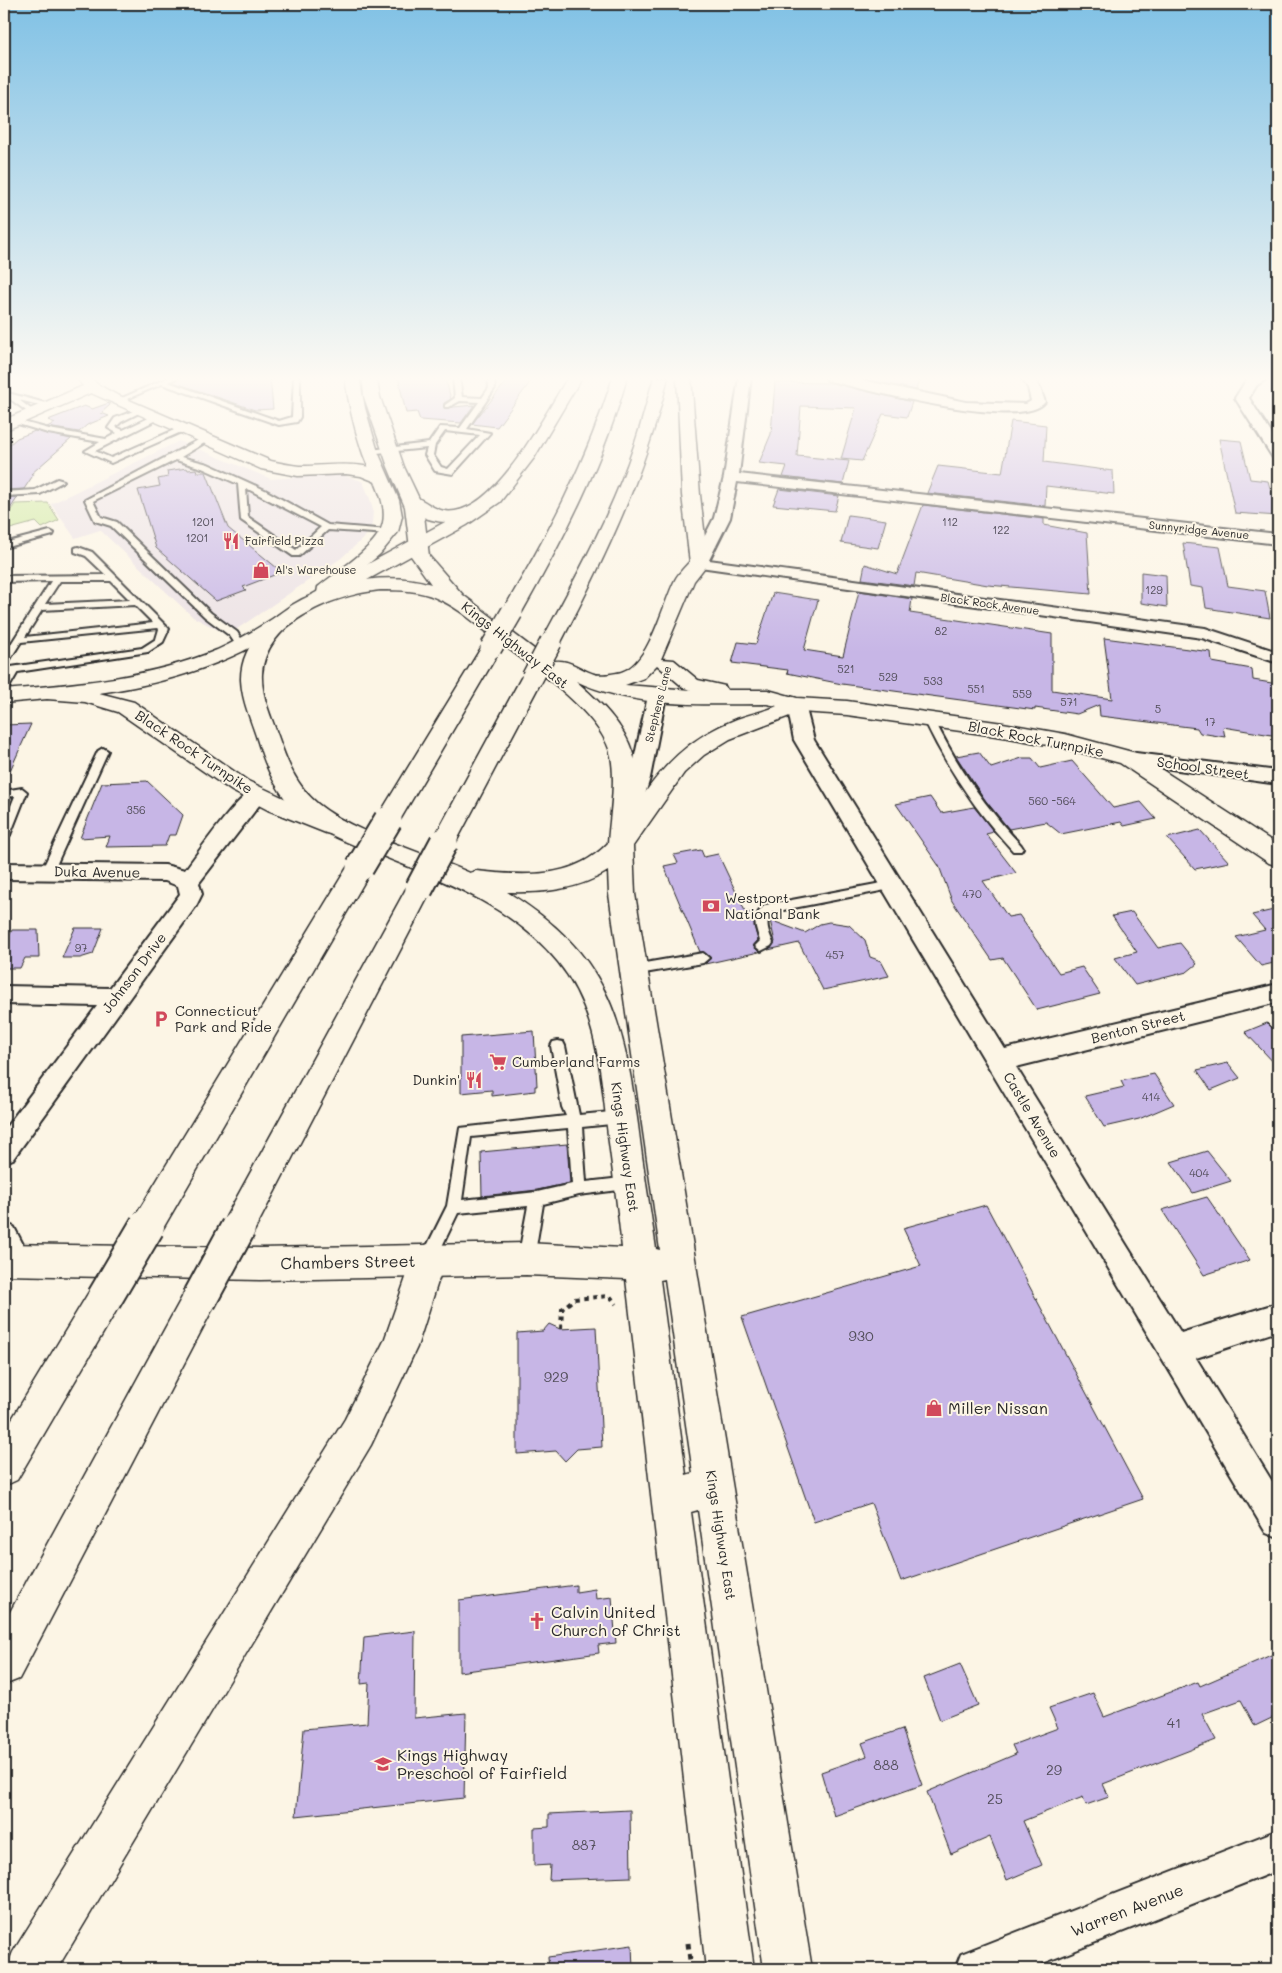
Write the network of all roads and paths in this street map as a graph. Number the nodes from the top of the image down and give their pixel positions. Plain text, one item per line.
1 (151, 469) edge
2 (212, 469) edge
3 (288, 469) edge
4 (344, 469) edge
5 (346, 469) edge
6 (377, 469) edge
7 (397, 469) edge
8 (438, 469) edge
9 (453, 469) edge
10 (519, 469) edge
11 (589, 469) edge
12 (635, 469) edge
13 (690, 469) edge
14 (732, 469) edge
15 (731, 477) junction
16 (381, 480) junction
17 (60, 481) dead end
18 (242, 483) junction
19 (4, 494) edge
20 (412, 500) junction
21 (479, 509) junction
22 (326, 527) junction
23 (389, 532) junction
24 (50, 533) dead end
25 (1278, 539) edge
26 (417, 544) junction
27 (4, 546) edge
28 (78, 550) dead end
29 (699, 563) junction
30 (112, 578) junction
31 (4, 579) edge
32 (58, 579) junction
33 (314, 601) junction
34 (459, 601) junction
35 (137, 602) junction
36 (39, 607) junction
37 (287, 618) junction
38 (160, 625) junction
39 (18, 640) junction
40 (513, 643) junction
41 (241, 646) junction
42 (1278, 658) edge
43 (4, 662) edge
44 (667, 664) junction
45 (9, 670) edge
46 (584, 678) junction
47 (4, 689) edge
48 (47, 694) junction
49 (657, 696) junction
50 (756, 696) junction
51 (4, 697) edge
52 (796, 705) junction
53 (929, 719) junction
54 (103, 751) dead end
55 (1128, 758) junction
56 (1278, 778) edge
57 (4, 794) edge
58 (258, 795) junction
59 (337, 828) junction
60 (4, 835) edge
61 (620, 846) junction
62 (1016, 848) dead end
63 (1278, 857) edge
64 (4, 871) edge
65 (47, 872) junction
66 (453, 875) junction
67 (188, 882) junction
68 (892, 885) junction
69 (761, 946) dead end
70 (703, 958) dead end
71 (633, 970) junction
72 (1278, 993) edge
73 (4, 996) edge
74 (115, 997) junction
75 (558, 1046) dead end
76 (998, 1061) junction
77 (621, 1116) junction
78 (575, 1122) junction
79 (4, 1151) edge
80 (630, 1183) junction
81 (579, 1189) junction
82 (537, 1199) junction
83 (454, 1207) junction
84 (8, 1252) edge
85 (526, 1259) junction
86 (428, 1260) junction
87 (660, 1265) junction
88 (619, 1308) dead end
89 (1278, 1317) edge
90 (561, 1329) dead end
91 (1175, 1350) junction
92 (4, 1468) edge
93 (714, 1488) junction
94 (670, 1496) junction
95 (1278, 1522) edge
96 (4, 1664) edge
97 (1278, 1850) edge
98 (688, 1940) dead end
99 (30, 1969) edge
100 (691, 1969) edge
101 (730, 1969) edge
102 (788, 1969) edge
103 (976, 1969) edge

1 - 41 lane
2 - 18 lane
3 - 4 main road
5 - 16 main road
6 - 16 main road
7 - 20 main road
8 - 9 lane
10 - 21 main road
11 - 92 main road, bridge
12 - 96 main road, bridge
13 - 29 main road
14 - 15 street, Stephens Lane
15 - 25 street, Sunnyridge Avenue
15 - 29 street, Stephens Lane
16 - 23 main road
17 - 19 lane
18 - 22 lane
18 - 22 lane
20 - 21 main road
20 - 26 main road
21 - 26 main road
22 - 23 lane
23 - 33 main road
24 - 27 lane
26 - 33 main road
26 - 34 main road
28 - 30 lane
29 - 42 street, Black Rock Avenue
29 - 44 main road, Stephens Lane
29 - 46 main road, Stephens Lane
30 - 32 lane
30 - 35 lane
31 - 32 lane
32 - 36 lane
33 - 34 main road, Kings Highway East
33 - 37 main road, Kings Highway East
34 - 40 main road, Kings Highway East
35 - 36 lane
35 - 38 lane
36 - 39 lane
37 - 41 main road, Black Rock Turnpike
37 - 59 main road, Kings Highway East
38 - 39 lane
38 - 45 lane
39 - 43 lane
40 - 46 main road, Black Rock Turnpike
40 - 61 main road, Kings Highway East
41 - 48 main road, Black Rock Turnpike
44 - 49 main road, Stephens Lane
44 - 50 main road
45 - 47 lane
46 - 49 main road, Black Rock Turnpike
48 - 51 main road, Black Rock Turnpike
48 - 58 main road, Black Rock Turnpike
49 - 50 main road, Black Rock Turnpike
49 - 61 street, Stephens Lane
50 - 52 main road, Black Rock Turnpike
52 - 53 main road, Black Rock Turnpike
52 - 61 main road, Black Rock Turnpike
52 - 68 street, Castle Avenue
53 - 55 main road, Black Rock Turnpike
53 - 62 lane
54 - 65 lane
55 - 56 street, School Street
55 - 63 main road, Black Rock Turnpike
57 - 60 lane
58 - 59 main road, Black Rock Turnpike
58 - 67 street, Johnson Drive
59 - 66 main road, Kings Highway East
61 - 66 main road, Black Rock Turnpike
61 - 71 main road, Kings Highway East
64 - 65 street, Duka Avenue
65 - 67 street, Duka Avenue
66 - 77 main road, Kings Highway East
67 - 74 street, Johnson Drive
68 - 69 lane
68 - 76 street, Castle Avenue
70 - 71 lane
71 - 87 main road, Kings Highway East
72 - 76 street, Benton Street
73 - 74 street
74 - 79 street, Johnson Drive
75 - 78 lane
76 - 91 street, Castle Avenue
77 - 78 lane
77 - 80 main road, Kings Highway East
78 - 81 lane
78 - 83 lane
80 - 81 lane
80 - 87 main road, Kings Highway East
81 - 82 lane
82 - 83 lane
82 - 85 lane
83 - 86 lane
84 - 86 main road, Chambers Street
85 - 86 main road, Chambers Street
85 - 87 main road, Chambers Street
86 - 99 main road
87 - 93 main road, Kings Highway East
87 - 94 main road, Kings Highway East
88 - 90 path
89 - 91 street
91 - 95 street, Castle Avenue
93 - 94 main road
93 - 102 main road, Kings Highway East
94 - 101 main road, Kings Highway East
97 - 103 street, Warren Avenue
98 - 100 path

